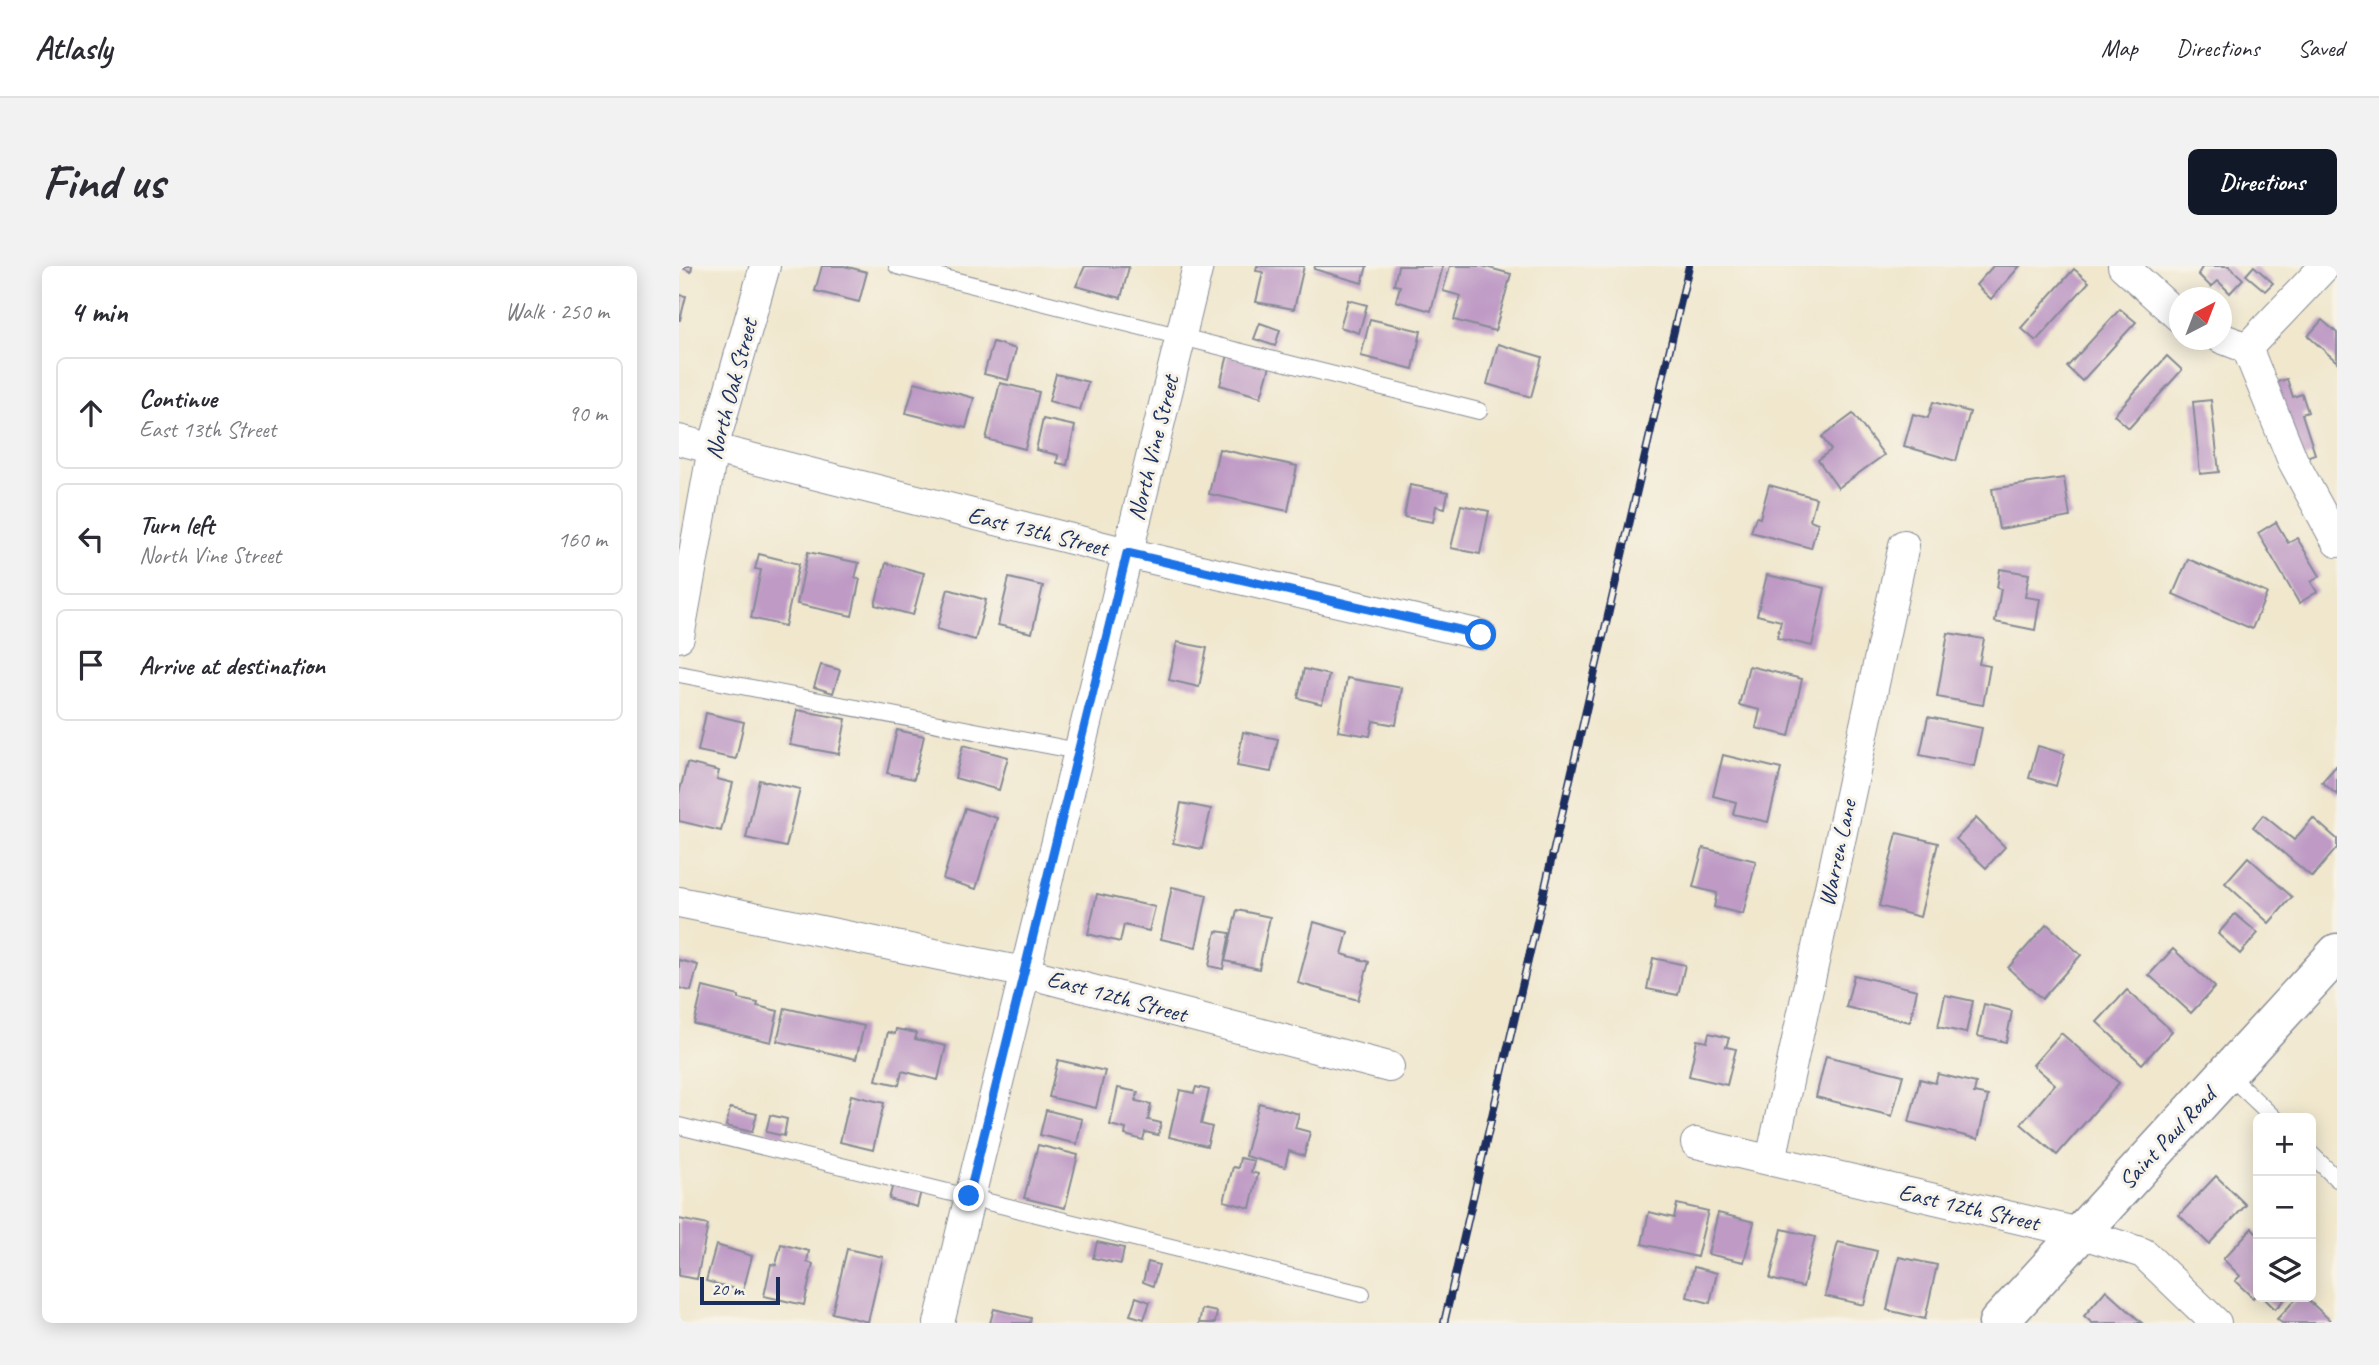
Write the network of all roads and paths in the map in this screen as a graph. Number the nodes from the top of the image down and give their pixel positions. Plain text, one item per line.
1 (765, 266) edge
2 (897, 266) edge
3 (1199, 266) edge
4 (2123, 266) edge
5 (2325, 266) edge
6 (2169, 308) edge
7 (1181, 337) junction
8 (2234, 343) edge
9 (1479, 411) dead end
10 (679, 440) edge
11 (713, 448) junction
12 (2337, 542) edge
13 (1904, 545) dead end
14 (1127, 553) junction
15 (1481, 635) dead end
16 (679, 637) edge
17 (679, 674) edge
18 (1078, 751) junction
19 (679, 902) edge
20 (2337, 953) edge
21 (1023, 972) junction
22 (1389, 1067) dead end
23 (2227, 1073) junction
24 (2269, 1113) edge
25 (679, 1126) edge
26 (1696, 1143) dead end
27 (2316, 1159) edge
28 (1771, 1160) junction
29 (2337, 1179) edge
30 (969, 1196) junction
31 (2080, 1233) junction
32 (1362, 1294) dead end
33 (939, 1323) edge
34 (1998, 1323) edge
35 (2216, 1323) edge

1 - 11 street, North Oak Street
2 - 7 lane
3 - 7 street, North Vine Street
4 - 6 street
5 - 8 street
7 - 9 lane
7 - 14 street, North Vine Street
8 - 12 street
10 - 11 street, East 13th Street
11 - 14 street, East 13th Street
11 - 16 street, North Oak Street
13 - 28 street, Warren Lane
14 - 15 street, East 13th Street
14 - 18 street, North Vine Street
17 - 18 lane
18 - 21 street, North Vine Street
19 - 21 street, East 12th Street
20 - 23 main road, Saint Paul Road
21 - 22 street, East 12th Street
21 - 30 street, North Vine Street
23 - 24 lane
23 - 31 main road, Saint Paul Road
25 - 30 lane
26 - 28 street, East 12th Street
27 - 29 lane
28 - 31 street, East 12th Street
30 - 32 lane
30 - 33 street, North Vine Street
31 - 34 main road, Saint Paul Road
31 - 35 street, East 12th Street

